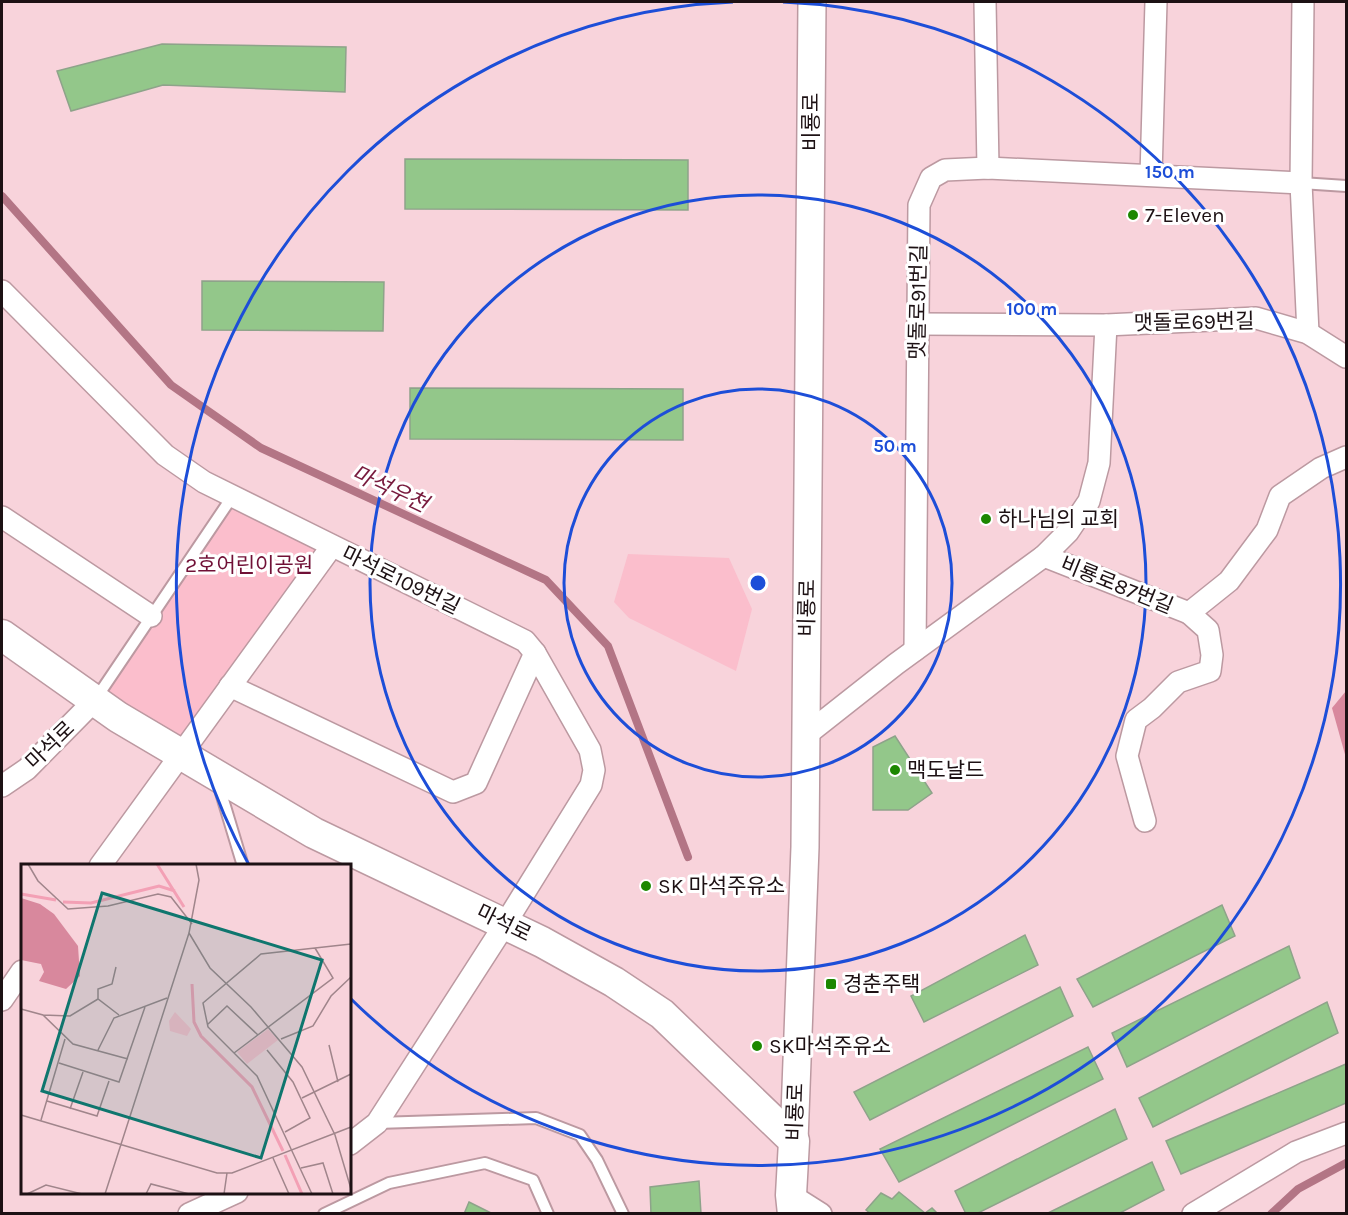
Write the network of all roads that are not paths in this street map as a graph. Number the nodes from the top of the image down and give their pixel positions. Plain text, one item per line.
1 (812, 2) edge
2 (986, 2) edge
3 (1156, 2) edge
4 (1303, 2) edge
5 (988, 168) junction
6 (1150, 175) junction
7 (1301, 183) junction
8 (1347, 186) edge
9 (2, 291) edge
10 (918, 324) junction
11 (1106, 325) junction
12 (1308, 333) junction
13 (1347, 357) edge
14 (1347, 457) edge
15 (232, 496) junction
16 (2, 517) edge
17 (332, 546) junction
18 (1044, 556) junction
19 (1189, 613) junction
20 (151, 616) junction
21 (2, 635) edge
22 (915, 650) junction
23 (535, 653) junction
24 (230, 686) junction
25 (94, 700) junction
26 (806, 735) junction
27 (181, 754) junction
28 (215, 774) junction
29 (2, 786) edge
30 (1145, 821) dead end
31 (101, 864) edge
32 (242, 864) edge
33 (505, 924) junction
34 (21, 972) edge
35 (2, 1000) edge
36 (376, 1123) junction
37 (1347, 1132) edge
38 (794, 1141) junction
39 (351, 1143) edge
40 (233, 1194) edge
41 (792, 1204) edge
42 (189, 1214) edge
43 (324, 1214) edge
44 (548, 1214) edge
45 (623, 1214) edge
46 (821, 1214) edge
47 (1193, 1214) edge

1 - 26 street, 비룡로
2 - 5 street
3 - 6 street
4 - 7 street
5 - 6 street, 맷돌로91번길
5 - 10 street, 맷돌로91번길
6 - 7 street, 맷돌로91번길
7 - 8 lane
7 - 12 street
9 - 15 street, 마석로109번길
10 - 11 street, 맷돌로69번길
10 - 22 street, 맷돌로91번길
11 - 12 street, 맷돌로69번길
11 - 18 street, 맷돌로69번길
12 - 13 street, 맷돌로69번길
14 - 19 street, 비룡로87번길
15 - 17 street, 마석로109번길
15 - 20 lane
16 - 20 street
17 - 23 street, 마석로109번길
17 - 24 street
18 - 19 street, 비룡로87번길
18 - 22 street, 비룡로87번길
19 - 30 street
20 - 25 lane
21 - 25 main road, 마석로
22 - 26 street, 비룡로87번길
23 - 24 street
23 - 33 street, 마석로109번길
24 - 27 street
25 - 27 main road, 마석로
25 - 29 street, 마석로
26 - 38 street, 비룡로
27 - 28 main road, 마석로
27 - 31 street
28 - 32 lane
28 - 33 main road, 마석로
33 - 36 street, 마석로109번길
33 - 38 main road, 마석로
34 - 35 street
36 - 39 street, 마석로109번길
36 - 45 lane
37 - 47 street
38 - 41 main road, 비룡로
40 - 42 street
41 - 46 street
43 - 44 lane

